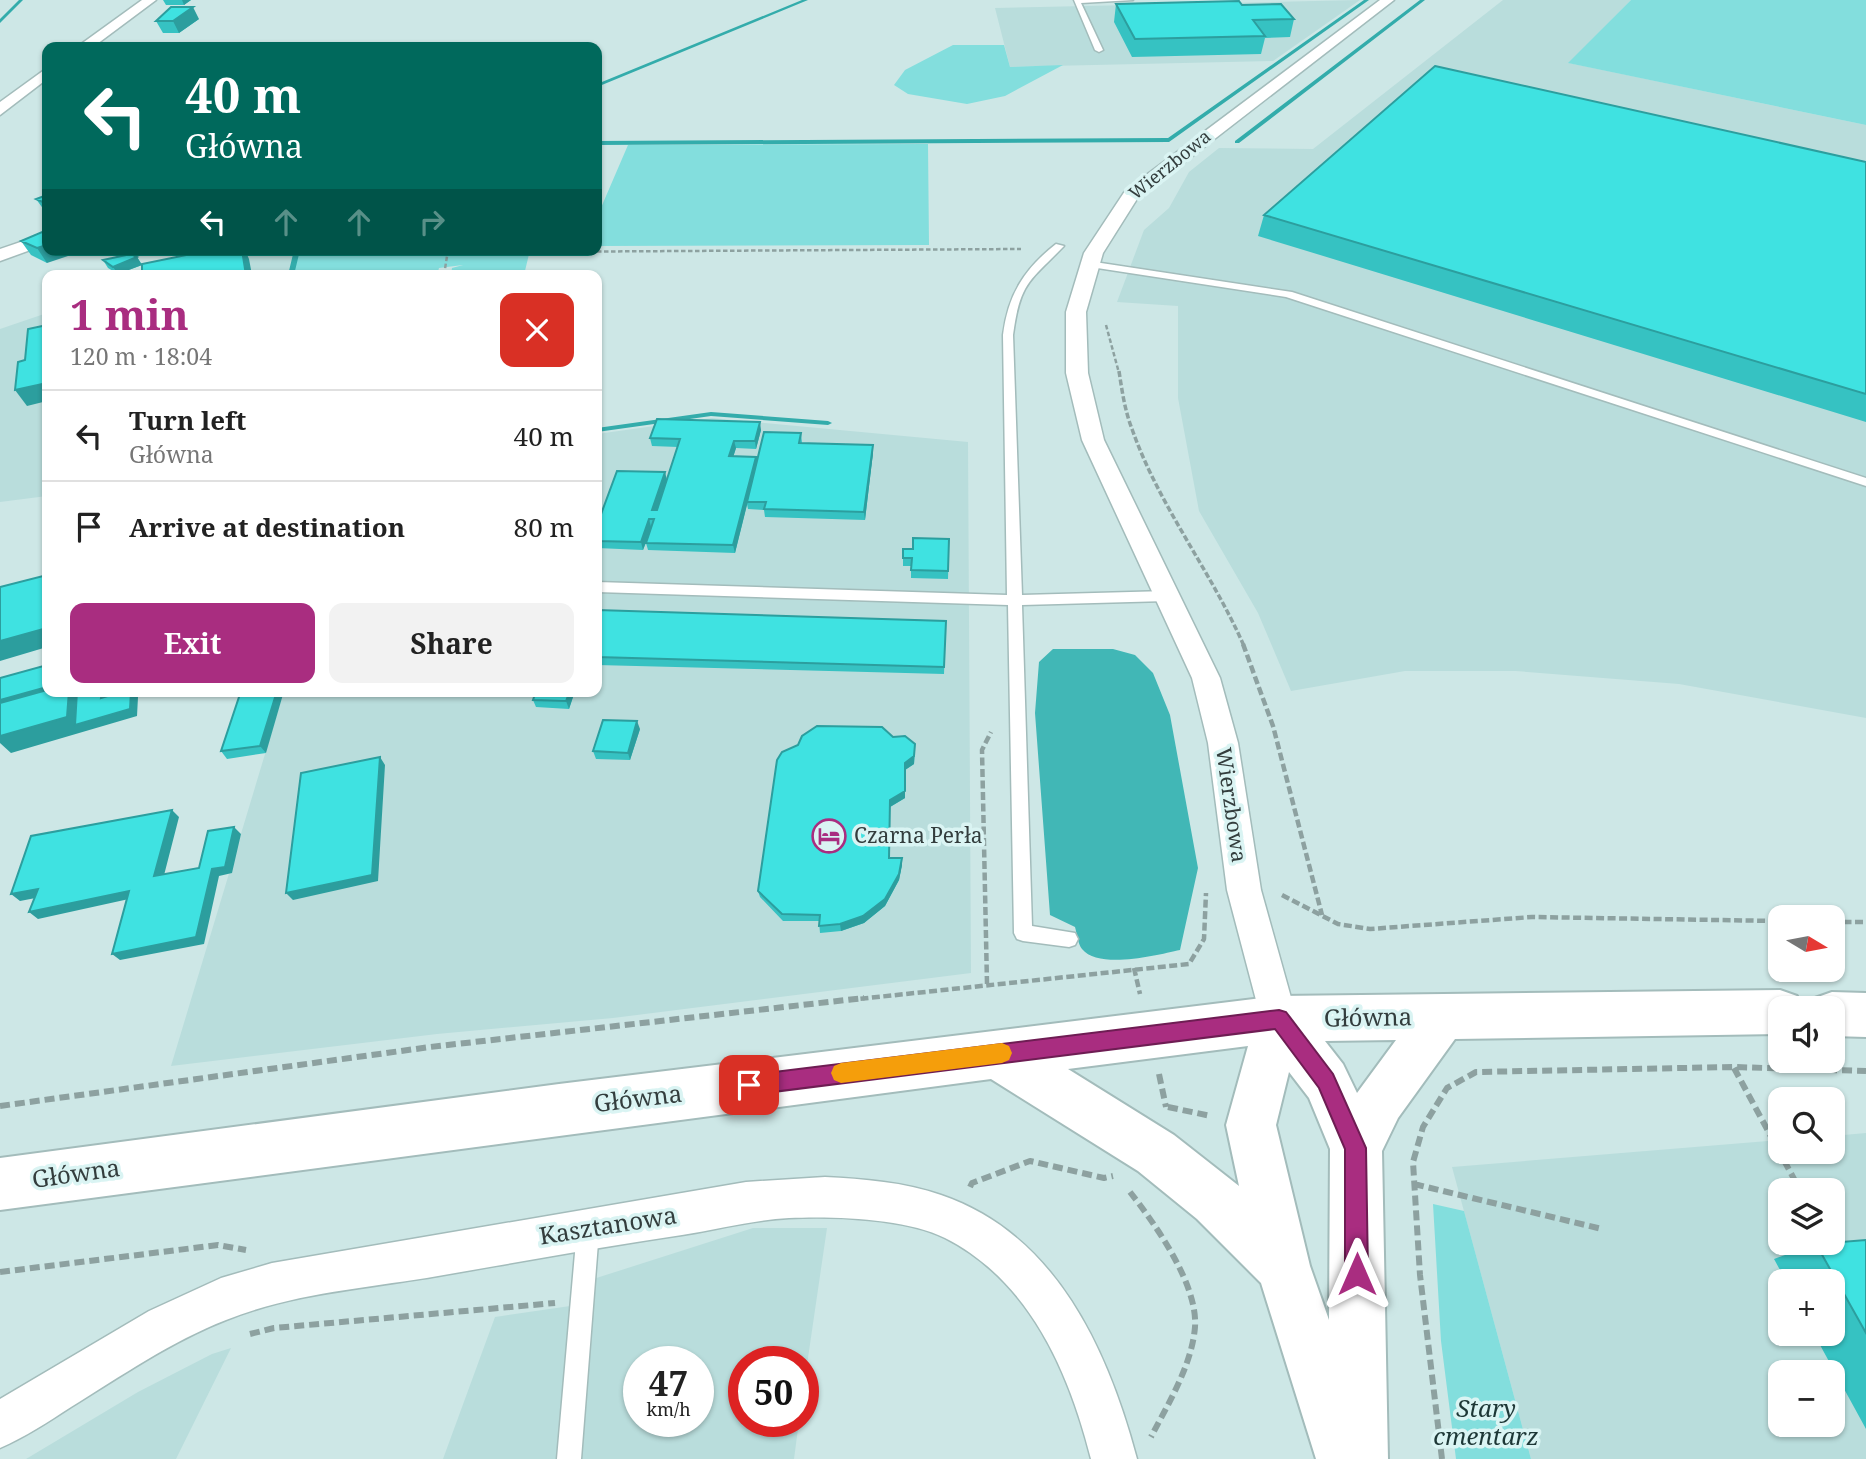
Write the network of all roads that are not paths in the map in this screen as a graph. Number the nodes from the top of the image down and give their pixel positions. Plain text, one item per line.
1 (150, 0) edge
2 (1130, 0) edge
3 (1388, 0) edge
4 (90, 42) edge
5 (1099, 50) dead end
6 (42, 76) edge
7 (0, 110) edge
8 (42, 240) edge
9 (1059, 246) dead end
10 (0, 255) edge
11 (1098, 266) junction
12 (1866, 482) edge
13 (602, 587) edge
14 (1167, 596) junction
15 (1016, 600) junction
16 (1069, 939) dead end
17 (1768, 1012) edge
18 (1845, 1014) edge
19 (1866, 1015) edge
20 (1443, 1017) junction
21 (1279, 1019) junction
22 (994, 1054) junction
23 (1356, 1148) junction
24 (0, 1184) edge
25 (588, 1228) junction
26 (1283, 1266) junction
27 (0, 1425) edge
28 (1129, 1451) edge
29 (569, 1459) edge
30 (1346, 1459) edge
31 (1358, 1459) edge

1 - 4 street
2 - 5 lane
3 - 11 street, Wierzbowa
6 - 7 street
8 - 10 street
9 - 15 lane
11 - 12 lane
11 - 14 street, Wierzbowa
13 - 15 lane
14 - 15 lane
14 - 21 street, Wierzbowa
15 - 16 lane
17 - 20 main road, Główna
18 - 19 main road
20 - 21 main road, Główna
20 - 23 main road
21 - 22 main road, Główna
21 - 23 main road
21 - 26 main road
22 - 24 main road, Główna
22 - 26 main road
23 - 31 main road
25 - 27 street, Kasztanowa
25 - 28 street, Kasztanowa
25 - 29 lane
26 - 30 main road

